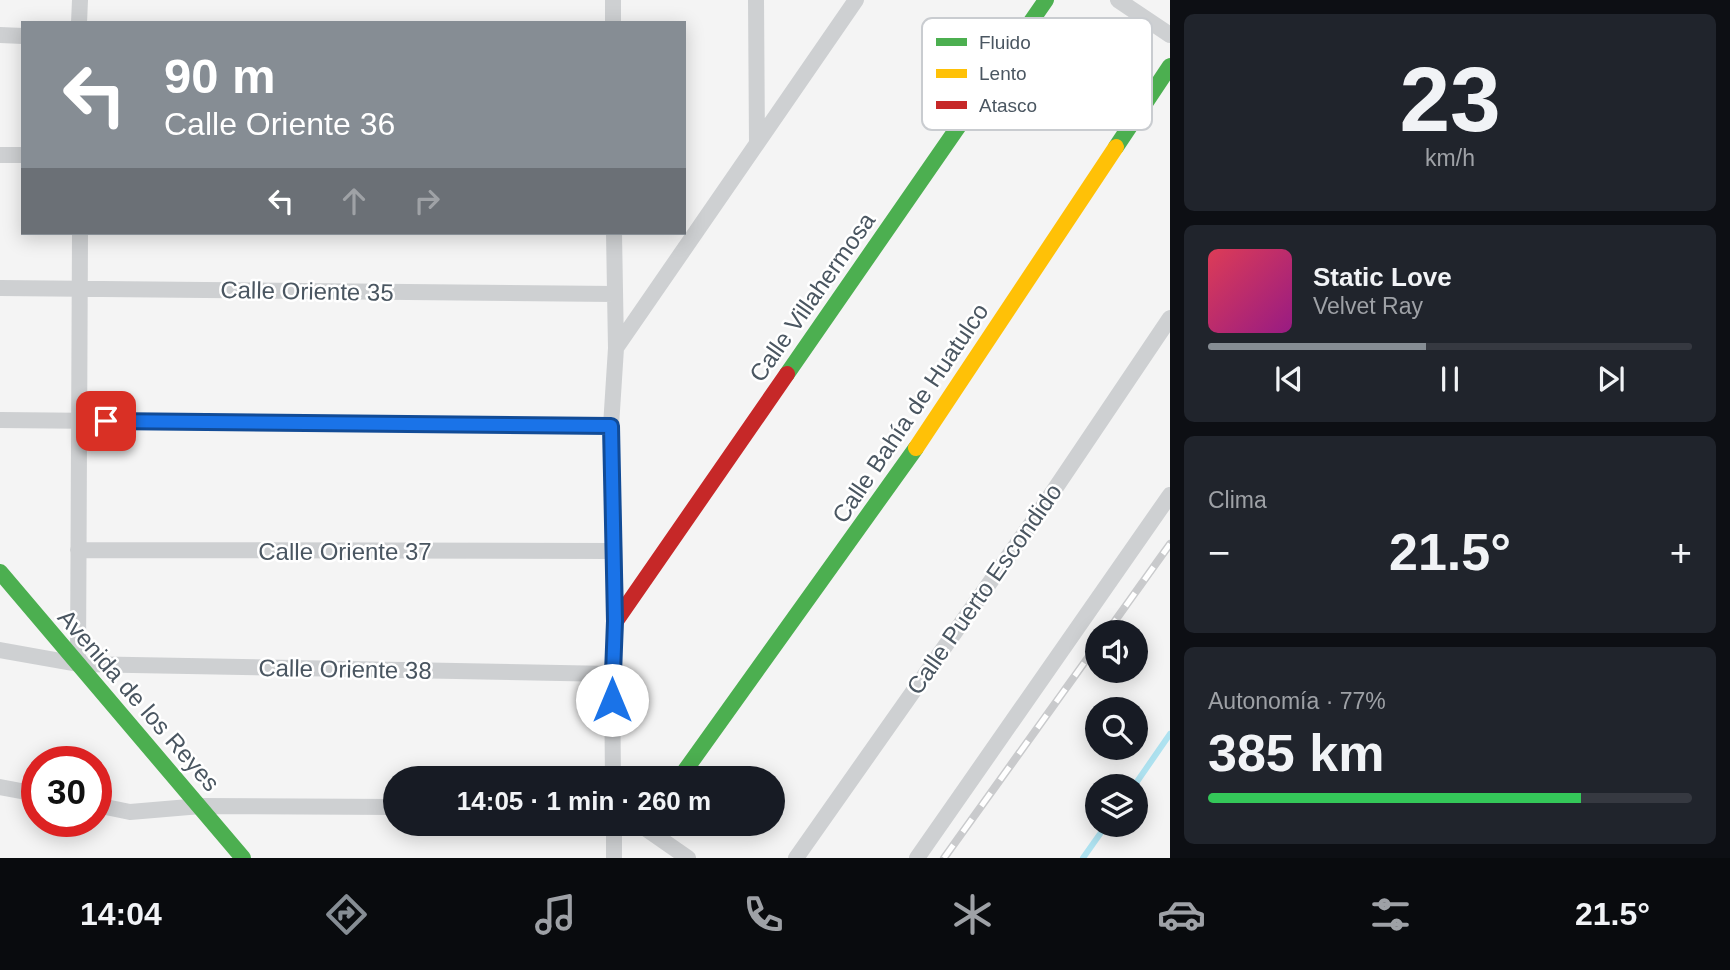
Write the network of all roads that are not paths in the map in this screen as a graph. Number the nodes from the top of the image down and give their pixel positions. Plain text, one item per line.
1 (80, 0) edge
2 (613, 0) edge
3 (757, 0) edge
4 (856, 0) edge
5 (1046, 0) edge
6 (1118, 0) edge
7 (1034, 18) edge
8 (1145, 18) edge
9 (79, 21) edge
10 (613, 21) edge
11 (1152, 23) edge
12 (0, 35) edge
13 (1170, 35) edge
14 (21, 36) edge
15 (1170, 66) edge
16 (1152, 93) edge
17 (956, 130) edge
18 (1128, 130) edge
19 (757, 144) junction
20 (0, 155) edge
21 (21, 155) edge
22 (80, 235) edge
23 (614, 235) edge
24 (0, 288) edge
25 (80, 289) junction
26 (615, 294) junction
27 (1170, 318) edge
28 (616, 348) junction
29 (0, 420) edge
30 (79, 421) junction
31 (611, 426) junction
32 (1170, 495) edge
33 (78, 550) junction
34 (613, 551) junction
35 (0, 572) edge
36 (615, 621) junction
37 (0, 650) edge
38 (78, 664) junction
39 (611, 674) junction
40 (613, 766) edge
41 (688, 766) edge
42 (0, 786) edge
43 (21, 791) edge
44 (201, 806) junction
45 (383, 807) edge
46 (112, 808) edge
47 (614, 836) edge
48 (658, 836) edge
49 (243, 858) edge
50 (614, 858) edge
51 (688, 858) edge
52 (796, 858) edge
53 (917, 858) edge

1 - 9 street
2 - 10 street
3 - 19 street
4 - 19 street
5 - 7 street, Calle Villahermosa
6 - 8 street
11 - 13 street
12 - 14 street
15 - 16 street, Calle Bahía de Huatulco
17 - 36 street, Calle Villahermosa
18 - 41 street, Calle Bahía de Huatulco
19 - 28 street
20 - 21 street
22 - 25 street
23 - 26 street
24 - 25 street, Calle Oriente 35
25 - 26 street, Calle Oriente 35
25 - 30 street
26 - 28 street
27 - 52 street, Calle Puerto Escondido
28 - 31 street
29 - 30 street
30 - 31 street
30 - 33 street
31 - 34 street
32 - 53 street
33 - 34 street, Calle Oriente 37
33 - 38 street
34 - 36 street
35 - 38 street, Avenida de los Reyes
36 - 39 street
37 - 38 street, Calle Oriente 38
38 - 39 street, Calle Oriente 38
38 - 44 street, Avenida de los Reyes
39 - 40 street
42 - 43 street
44 - 45 street
44 - 46 street
44 - 49 street, Avenida de los Reyes
47 - 50 street
48 - 51 street

